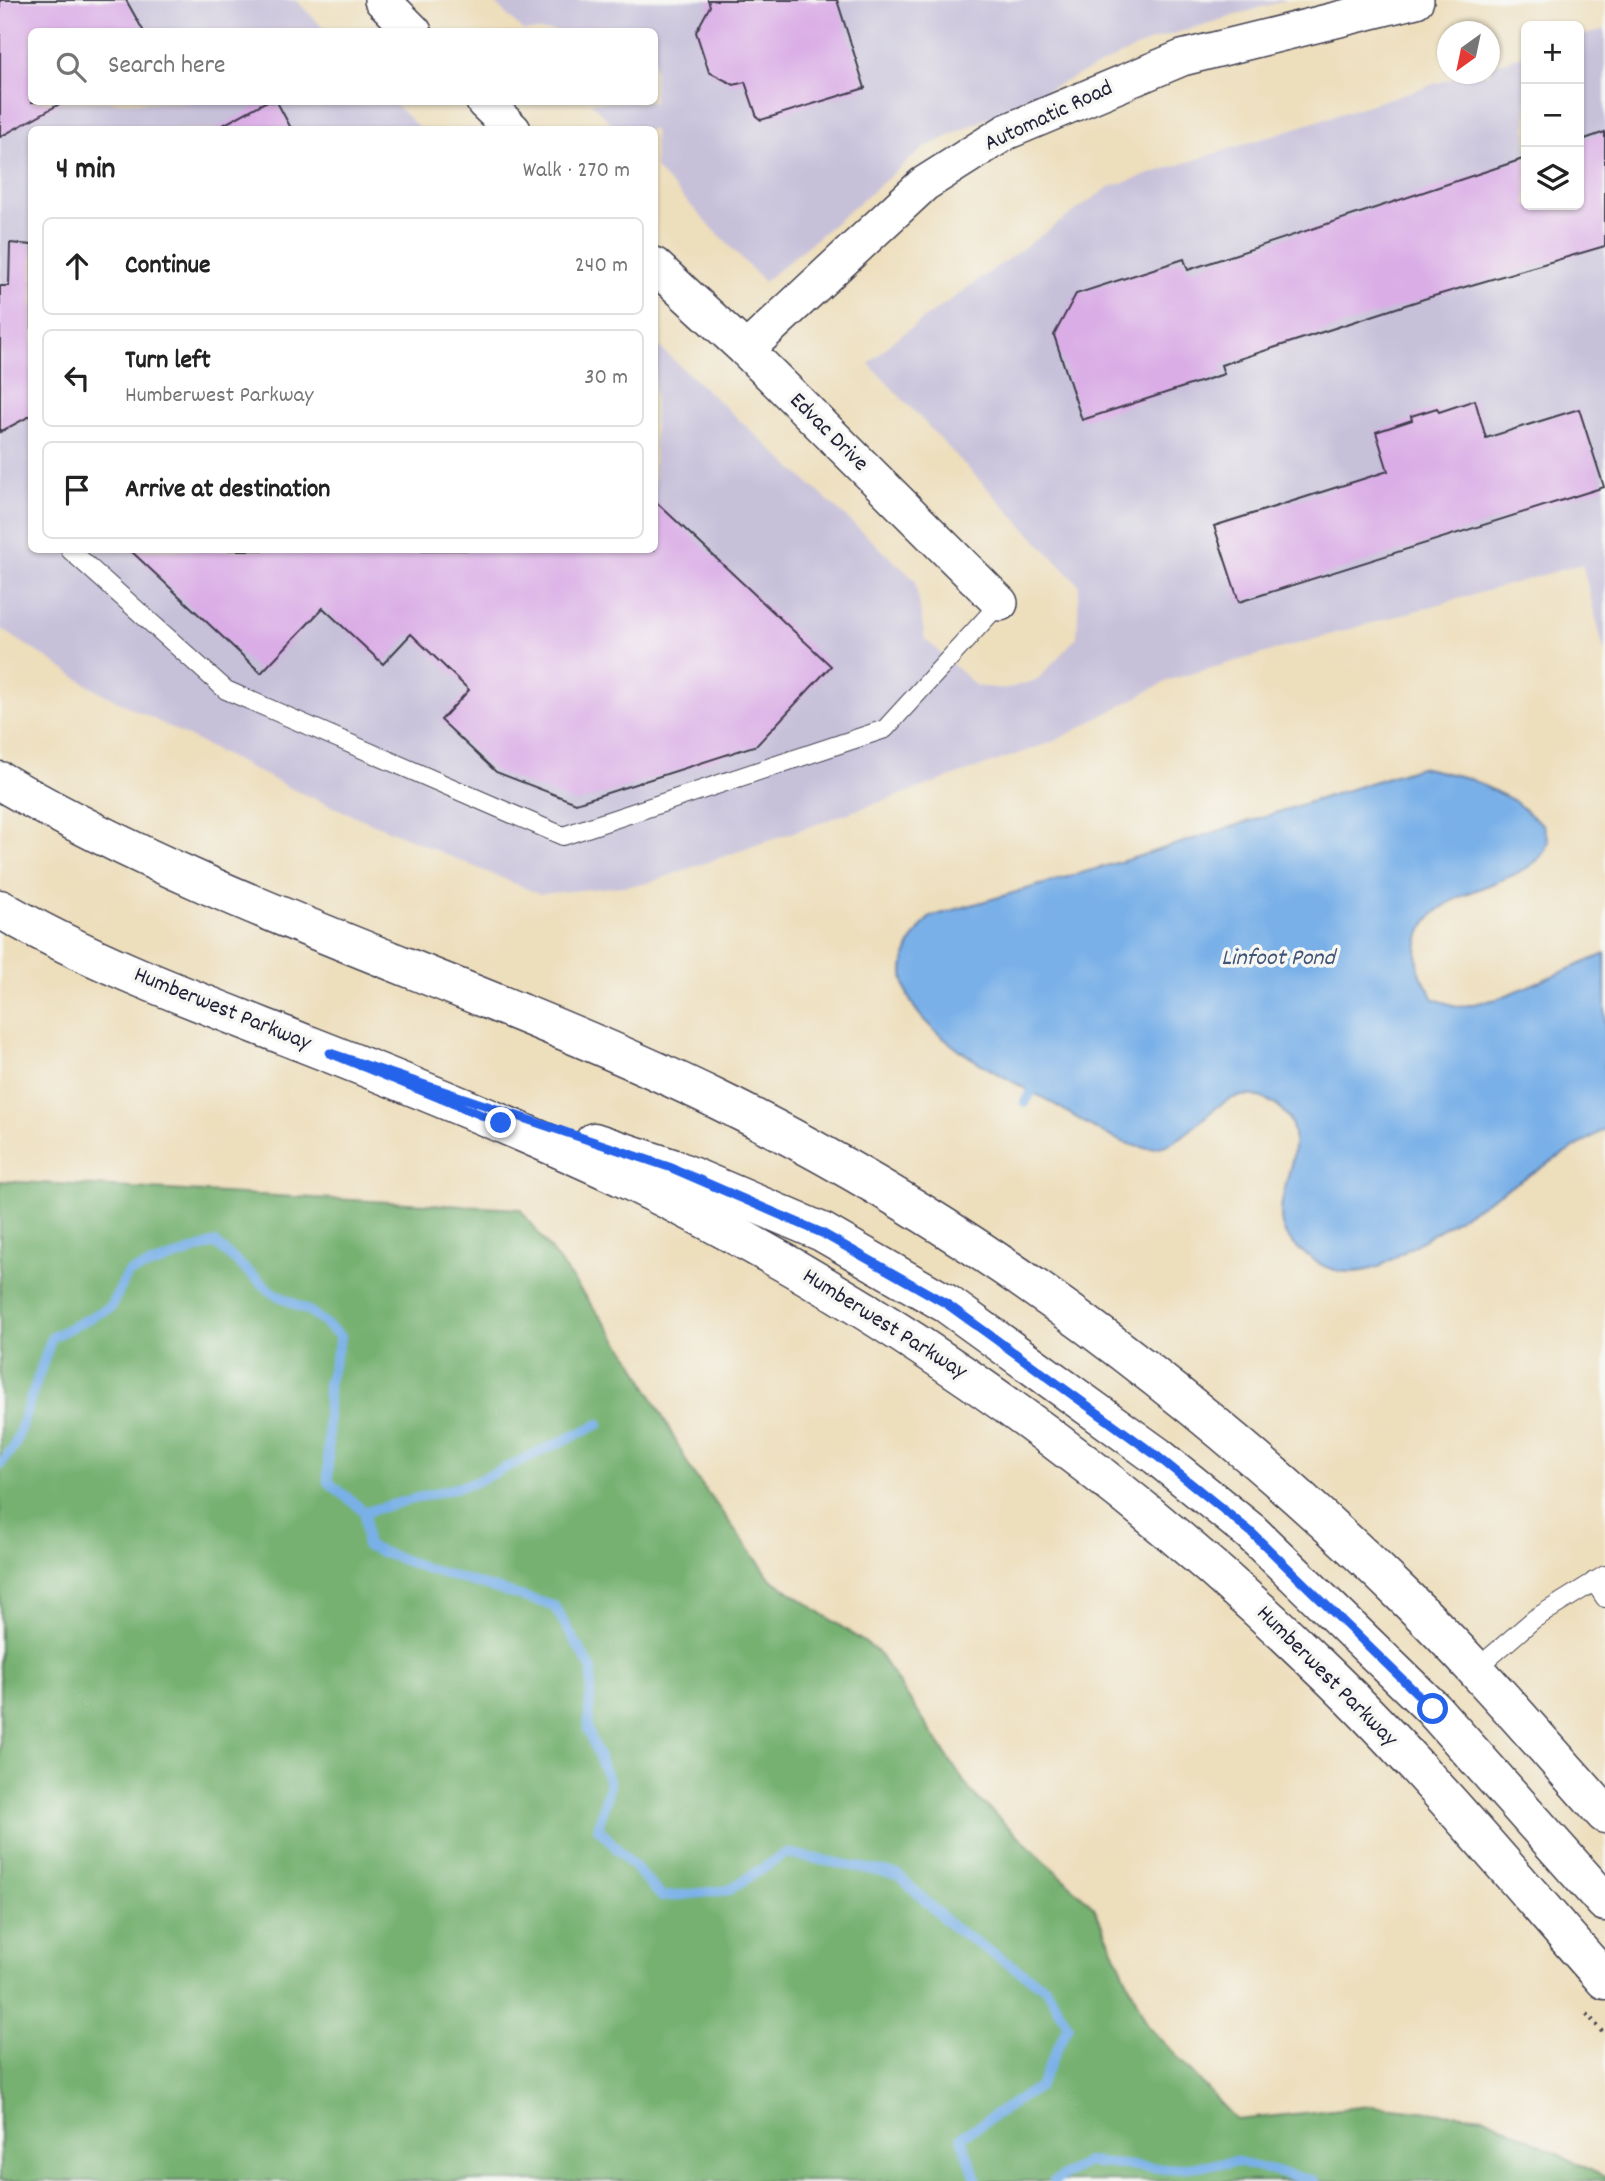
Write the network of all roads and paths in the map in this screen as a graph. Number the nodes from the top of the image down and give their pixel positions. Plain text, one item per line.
1 (382, 0) edge
2 (1416, 0) edge
3 (410, 28) edge
4 (487, 105) edge
5 (509, 126) edge
6 (658, 269) edge
7 (746, 350) junction
8 (73, 553) edge
9 (1000, 603) joint
10 (0, 781) edge
11 (0, 909) edge
12 (330, 1053) junction
13 (1600, 1578) edge
14 (1605, 1598) edge
15 (1475, 1670) junction
16 (1605, 1814) edge
17 (1605, 1902) edge
18 (1592, 1992) edge
19 (1605, 2035) edge

1 - 3 street
2 - 7 street, Automatic Road
4 - 5 street
6 - 7 street, Edvac Drive
7 - 9 street, Edvac Drive
8 - 9 lane
10 - 15 main road
11 - 12 main road, Humberwest Parkway
12 - 17 main road
12 - 18 main road, Humberwest Parkway
13 - 14 lane
13 - 15 lane
15 - 16 main road
18 - 19 path

